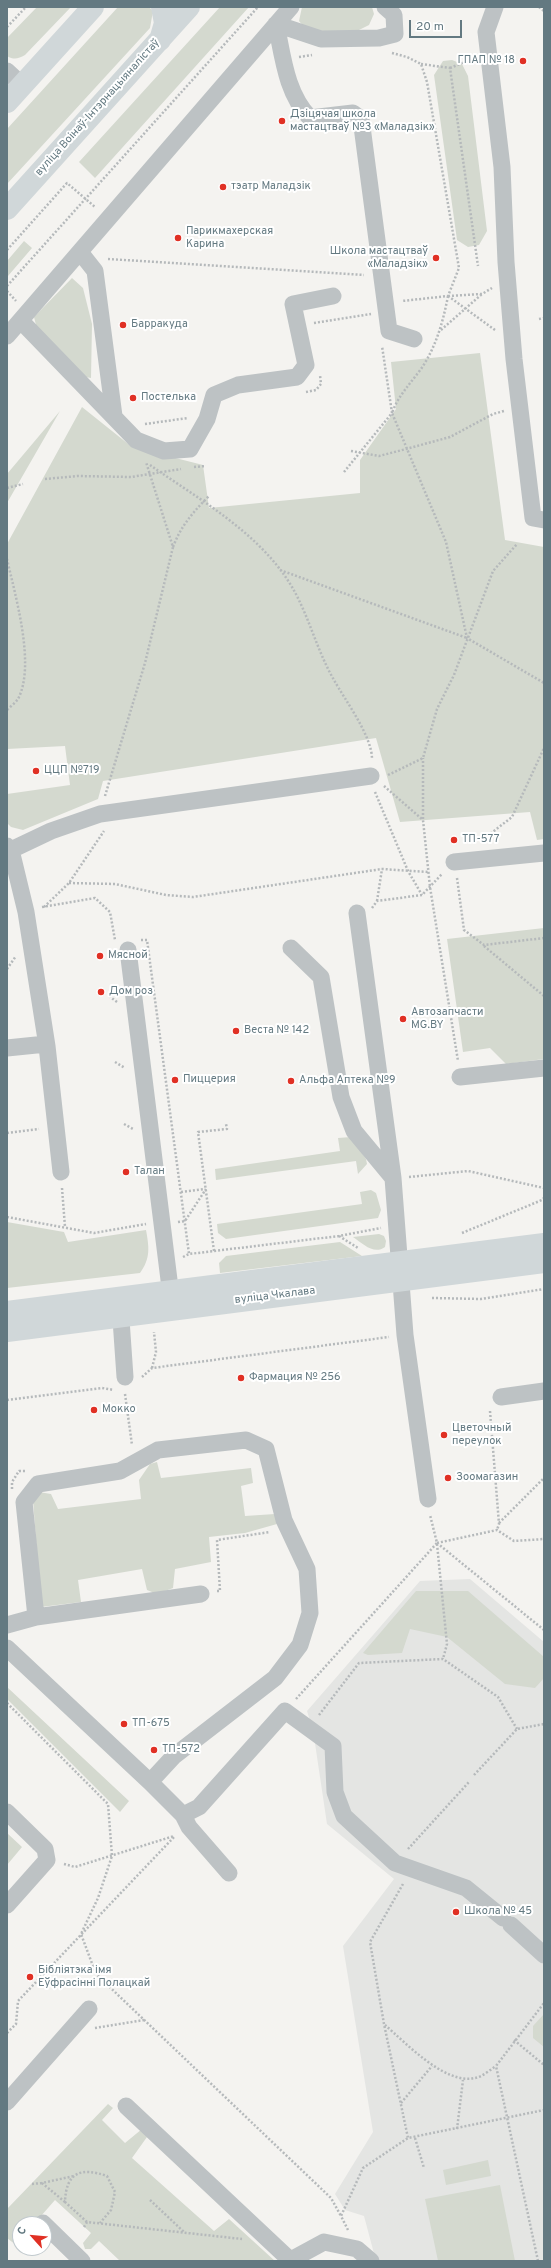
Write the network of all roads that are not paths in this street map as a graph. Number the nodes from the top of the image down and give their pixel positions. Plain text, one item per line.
1 (93, 7) edge
2 (162, 7) edge
3 (190, 7) edge
4 (291, 7) edge
5 (385, 7) edge
6 (496, 7) edge
7 (276, 24) junction
8 (160, 40) junction
9 (14, 78) edge
10 (7, 102) edge
11 (7, 209) edge
12 (80, 252) junction
13 (333, 296) dead end
14 (20, 313) junction
15 (7, 336) edge
16 (414, 339) dead end
17 (119, 422) junction
18 (544, 520) edge
19 (371, 776) road end
20 (9, 848) edge
21 (544, 852) edge
22 (454, 862) road end
23 (363, 913) road end
24 (291, 948) dead end
25 (128, 950) dead end
26 (46, 1044) junction
27 (7, 1048) edge
28 (544, 1068) edge
29 (460, 1077) road end
30 (61, 1172) road end
31 (393, 1178) junction
32 (544, 1244) edge
33 (544, 1262) edge
34 (400, 1272) junction
35 (171, 1300) junction
36 (120, 1307) junction
37 (7, 1312) edge
38 (7, 1331) edge
39 (127, 1384) road end
40 (544, 1391) edge
41 (495, 1402) road end
42 (428, 1498) dead end
43 (201, 1594) road end
44 (36, 1617) junction
45 (7, 1625) edge
46 (7, 1648) edge
47 (150, 1782) junction
48 (7, 1812) edge
49 (183, 1815) junction
50 (229, 1873) dead end
51 (7, 1905) edge
52 (544, 1955) edge
53 (89, 2009) dead end
54 (7, 2102) edge
55 (126, 2106) dead end
56 (52, 2232) edge
57 (290, 2260) edge
58 (82, 2261) edge
59 (371, 2261) edge

1 - 9 main road
2 - 8 main road
3 - 8 main road, вуліца Воінаў-Інтэрнацыяналістаў
4 - 7 lane
5 - 7 lane
6 - 18 lane
7 - 12 lane
7 - 16 lane
8 - 11 main road, вуліца Воінаў-Інтэрнацыяналістаў
9 - 10 main road
12 - 14 lane
12 - 17 lane
13 - 17 lane
14 - 15 lane
14 - 17 lane
19 - 20 lane
20 - 26 lane
21 - 22 lane
23 - 31 lane
24 - 31 lane
25 - 35 lane
26 - 27 lane
26 - 30 lane
28 - 29 lane
31 - 34 lane
32 - 34 main road, вуліца Чкалава
33 - 34 main road, вуліца Чкалава
34 - 35 main road, вуліца Чкалава
34 - 42 lane
35 - 36 main road, вуліца Чкалава
36 - 37 main road, вуліца Чкалава
36 - 38 main road, вуліца Чкалава
36 - 39 lane
40 - 41 lane
43 - 44 lane
44 - 45 lane
44 - 47 lane
46 - 47 lane
47 - 49 lane
48 - 51 lane
49 - 50 lane
49 - 52 lane
53 - 54 lane
55 - 57 lane
56 - 58 lane
57 - 59 lane

